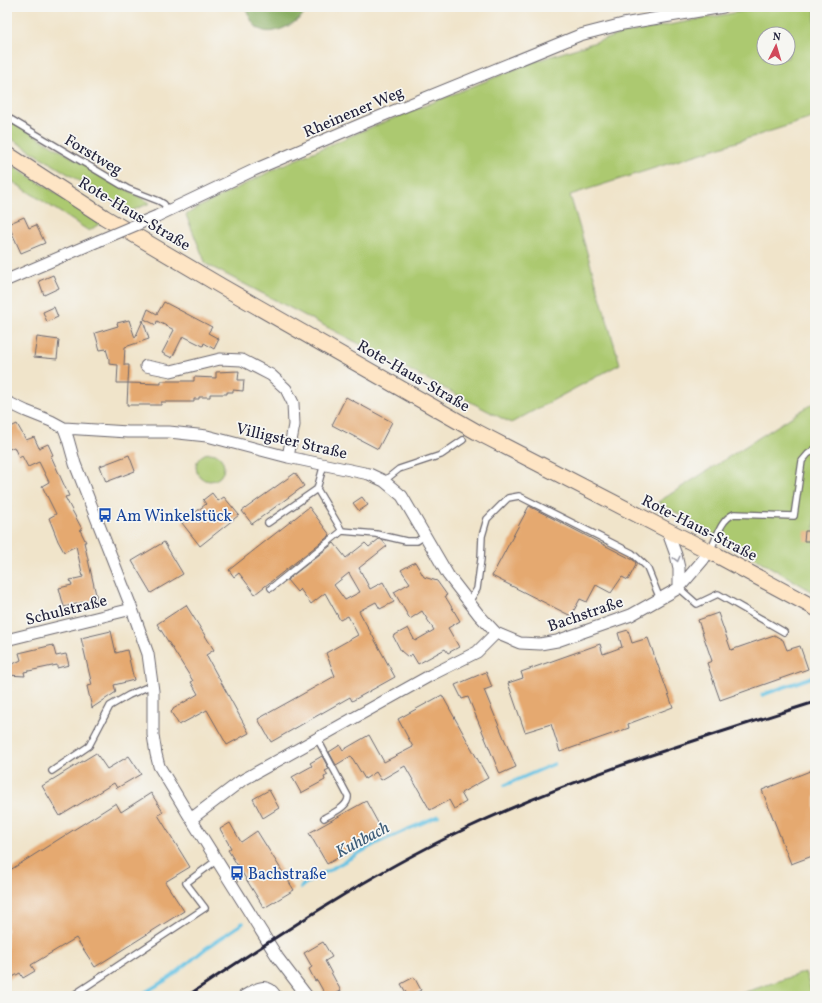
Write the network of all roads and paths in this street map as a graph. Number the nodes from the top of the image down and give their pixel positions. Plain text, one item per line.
1 (723, 7) edge
2 (7, 117) edge
3 (7, 154) edge
4 (168, 211) junction
5 (7, 280) edge
6 (146, 366) dead end
7 (7, 402) edge
8 (64, 428) junction
9 (463, 440) dead end
10 (815, 450) edge
11 (288, 456) junction
12 (324, 464) junction
13 (384, 480) junction
14 (317, 489) junction
15 (268, 524) dead end
16 (667, 530) junction
17 (342, 531) junction
18 (425, 536) junction
19 (709, 551) junction
20 (271, 588) dead end
21 (679, 588) junction
22 (660, 599) junction
23 (469, 602) junction
24 (815, 608) edge
25 (132, 609) junction
26 (784, 632) dead end
27 (496, 633) junction
28 (8, 637) edge
29 (152, 685) junction
30 (317, 738) junction
31 (52, 771) dead end
32 (324, 818) dead end
33 (191, 819) junction
34 (217, 860) junction
35 (72, 996) edge
36 (244, 996) edge
37 (276, 996) edge
38 (307, 996) edge

1 - 4 street, Rheinener Weg
2 - 4 lane, Forstweg
3 - 16 main road, Rote-Haus-Straße
4 - 5 street, Rheinener Weg, bridge
6 - 11 street
7 - 8 street, Villigster Straße
8 - 11 street, Villigster Straße
8 - 25 street
9 - 13 lane
10 - 19 lane
11 - 12 street, Villigster Straße
12 - 13 street, Villigster Straße
12 - 14 lane
13 - 18 street, Villigster Straße
14 - 15 lane
14 - 17 lane
16 - 19 main road, Rote-Haus-Straße
16 -> 21 street
17 - 18 lane
17 - 20 lane
18 - 23 street, Villigster Straße
19 - 21 street, Bachstraße
19 - 24 main road, Rote-Haus-Straße
21 - 22 street, Bachstraße
21 - 26 lane
22 - 23 lane
22 - 27 street, Bachstraße
23 - 27 street, Villigster Straße
25 - 28 street, Schulstraße
25 - 29 street
27 - 30 street
29 - 31 lane
29 - 33 street
30 - 32 lane
30 - 33 street
33 - 34 street
34 - 35 lane
34 - 38 street
36 - 37 street

